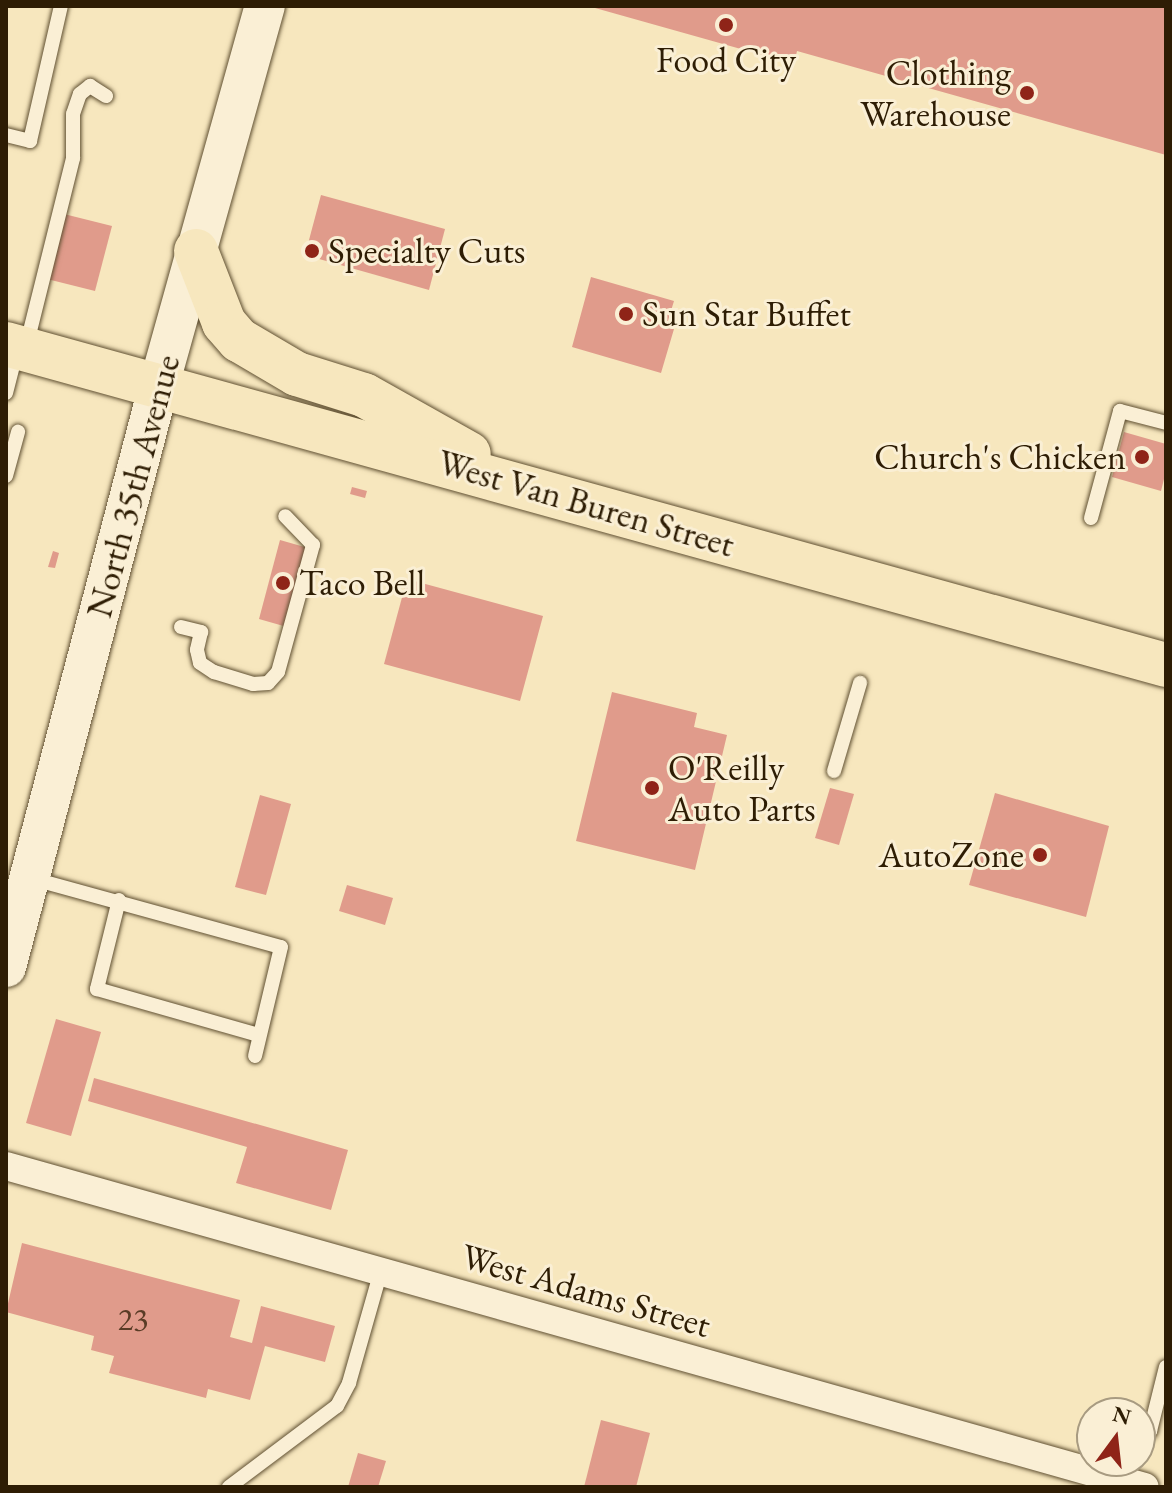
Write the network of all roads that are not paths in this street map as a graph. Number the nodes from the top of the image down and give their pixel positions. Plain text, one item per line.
1 (61, 6) edge
2 (265, 6) edge
3 (106, 96) dead end
4 (6, 135) edge
5 (196, 251) junction
6 (16, 347) edge
7 (159, 385) junction
8 (6, 393) edge
9 (1166, 423) edge
10 (18, 432) dead end
11 (6, 476) edge
12 (530, 488) junction
13 (285, 516) dead end
14 (1091, 518) dead end
15 (181, 627) dead end
16 (1166, 665) edge
17 (860, 683) dead end
18 (834, 771) dead end
19 (29, 878) junction
20 (119, 900) junction
21 (6, 967) edge
22 (259, 1035) junction
23 (255, 1056) dead end
24 (6, 1166) edge
25 (381, 1271) junction
26 (1166, 1367) edge
27 (1156, 1407) edge
28 (1076, 1460) edge
29 (229, 1487) edge

1 - 4 lane
2 - 5 main road, North 35th Avenue
3 - 6 lane
5 - 7 main road, North 35th Avenue
5 - 12 main road
6 - 7 main road, West Van Buren Street
6 - 8 lane
7 - 12 main road, West Van Buren Street
7 - 19 main road, North 35th Avenue
9 - 14 lane
10 - 11 lane
12 - 16 main road, West Van Buren Street
13 - 15 lane
17 - 18 lane
19 - 20 lane
19 - 21 main road, North 35th Avenue
20 - 22 lane
20 - 22 lane
22 - 23 lane
24 - 25 street, West Adams Street
25 - 28 street, West Adams Street
25 - 29 lane
26 - 27 lane

